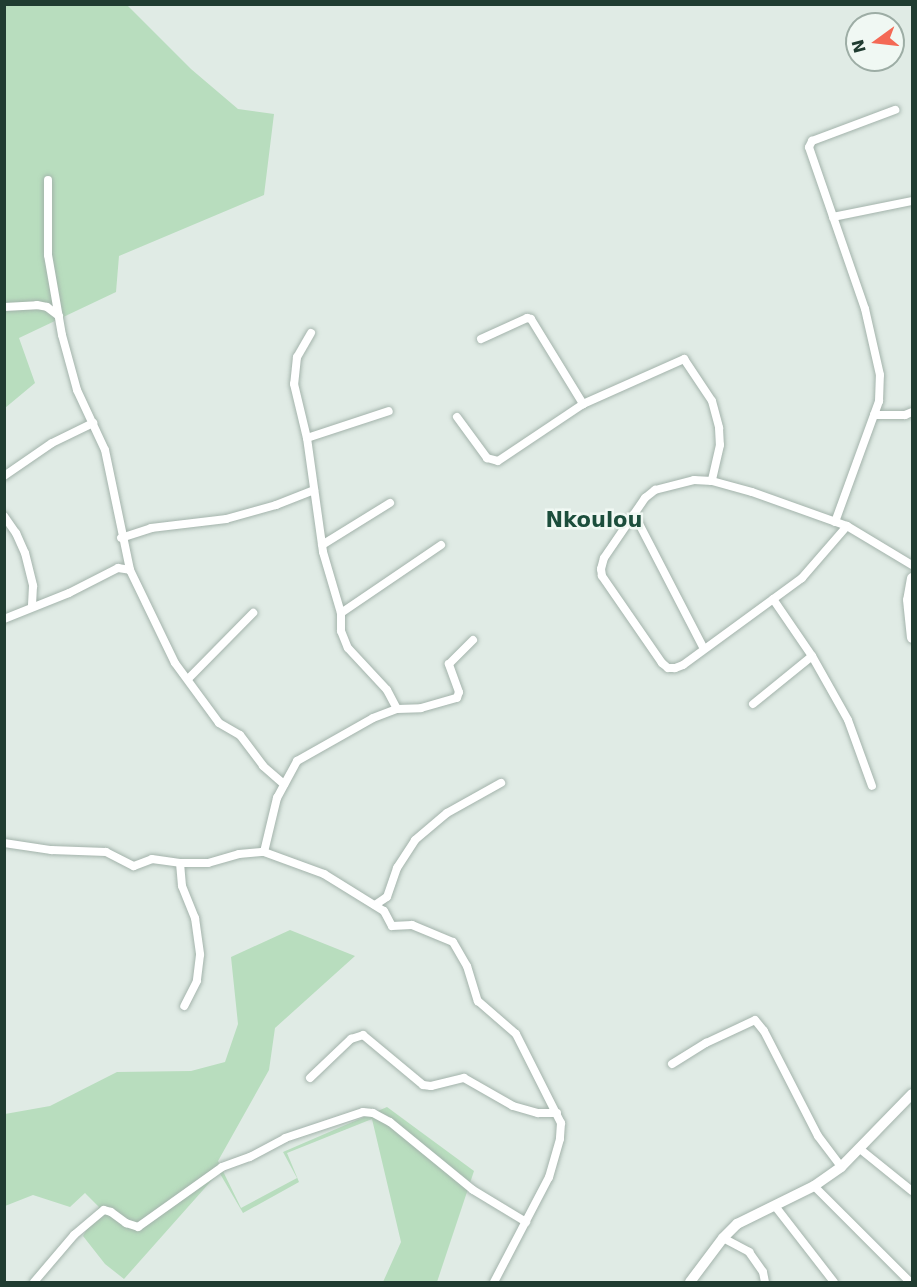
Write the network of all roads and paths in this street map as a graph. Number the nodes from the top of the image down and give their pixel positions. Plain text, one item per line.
1 (894, 110) dead end
2 (48, 180) dead end
3 (912, 201) edge
4 (833, 217) junction
5 (4, 307) edge
6 (60, 316) junction
7 (311, 333) dead end
8 (481, 339) dead end
9 (583, 404) junction
10 (388, 411) dead end
11 (912, 412) edge
12 (874, 415) junction
13 (457, 417) dead end
14 (93, 423) junction
15 (308, 438) junction
16 (4, 476) edge
17 (712, 481) junction
18 (314, 490) junction
19 (390, 503) dead end
20 (634, 514) junction
21 (4, 516) edge
22 (835, 522) junction
23 (847, 526) junction
24 (122, 538) junction
25 (441, 544) dead end
26 (322, 545) junction
27 (912, 565) edge
28 (130, 570) junction
29 (912, 578) edge
30 (773, 599) junction
31 (32, 606) junction
32 (253, 612) dead end
33 (341, 613) junction
34 (4, 618) edge
35 (912, 638) edge
36 (474, 640) dead end
37 (704, 649) junction
38 (812, 656) junction
39 (188, 679) junction
40 (753, 704) dead end
41 (397, 710) junction
42 (501, 783) dead end
43 (284, 784) junction
44 (872, 786) dead end
45 (4, 843) edge
46 (264, 852) junction
47 (180, 863) junction
48 (375, 905) junction
49 (184, 1006) dead end
50 (672, 1064) dead end
51 (310, 1078) dead end
52 (911, 1099) edge
53 (557, 1113) junction
54 (860, 1149) junction
55 (841, 1167) junction
56 (814, 1186) junction
57 (912, 1191) edge
58 (775, 1206) junction
59 (526, 1222) junction
60 (723, 1238) junction
61 (34, 1282) edge
62 (494, 1282) edge
63 (690, 1282) edge
64 (765, 1282) edge
65 (834, 1282) edge
66 (910, 1282) edge

1 - 4 street
2 - 6 street
3 - 4 street
4 - 12 street
5 - 6 street
6 - 14 street
7 - 15 street
8 - 9 street
9 - 13 street
9 - 17 street
10 - 15 street
11 - 12 street
12 - 22 street
14 - 16 street
14 - 24 street
15 - 18 street
17 - 20 street
17 - 22 street
18 - 24 street
18 - 26 street
19 - 26 street
20 - 37 street
20 - 37 street
21 - 31 street
22 - 23 street
23 - 27 street
23 - 30 street
24 - 28 street
25 - 33 street
26 - 33 street
28 - 31 street
28 - 39 street
29 - 35 street
30 - 37 street
30 - 38 street
31 - 34 street
32 - 39 street
33 - 41 street
36 - 41 street
38 - 40 street
38 - 44 street
39 - 43 street
41 - 43 street
42 - 48 street
43 - 46 street
45 - 47 street
46 - 47 street
46 - 48 street
47 - 49 street
48 - 53 street
50 - 55 street
51 - 53 street
52 - 54 street
53 - 59 street
54 - 55 street
54 - 57 street
55 - 56 street
56 - 58 street
56 - 66 street
58 - 60 street
58 - 65 street
59 - 61 street
59 - 62 street
60 - 63 street
60 - 64 street

